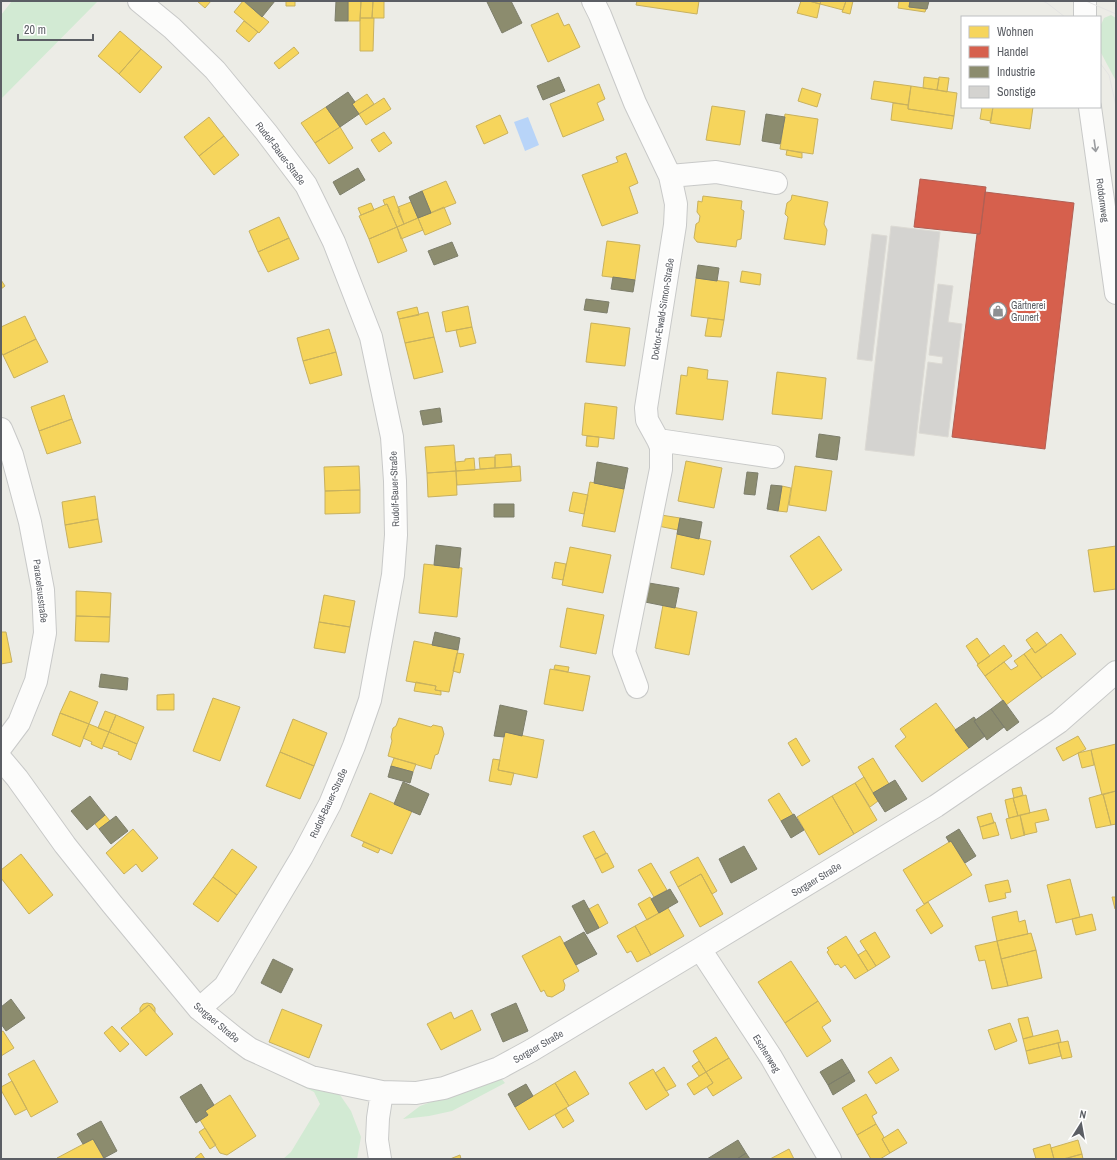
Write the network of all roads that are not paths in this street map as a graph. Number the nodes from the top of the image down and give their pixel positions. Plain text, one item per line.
1 (139, 1) edge
2 (593, 1) edge
3 (1085, 1) edge
4 (1085, 16) edge
5 (1090, 108) edge
6 (670, 176) junction
7 (776, 183) dead end
8 (1116, 293) edge
9 (1, 429) edge
10 (658, 440) junction
11 (773, 457) dead end
12 (1116, 672) edge
13 (637, 687) dead end
14 (1, 747) edge
15 (1, 759) edge
16 (700, 949) junction
17 (199, 1009) junction
18 (382, 1092) junction
19 (380, 1159) edge
20 (830, 1159) edge

1 - 17 street, Rudolf-Bauer-Straße
2 - 6 street, Doktor-Ewald-Simon-Straße
3 - 4 street
5 -> 8 street, Rotdornweg
6 - 7 street
6 - 10 street, Doktor-Ewald-Simon-Straße
9 - 14 street, Paracelsusstraße
10 - 11 street
10 - 13 street, Doktor-Ewald-Simon-Straße
12 - 16 street, Sorgaer Straße
15 - 17 street, Sorgaer Straße
16 - 18 street, Sorgaer Straße
16 - 20 street, Eschenweg
17 - 18 street, Sorgaer Straße
18 - 19 street

